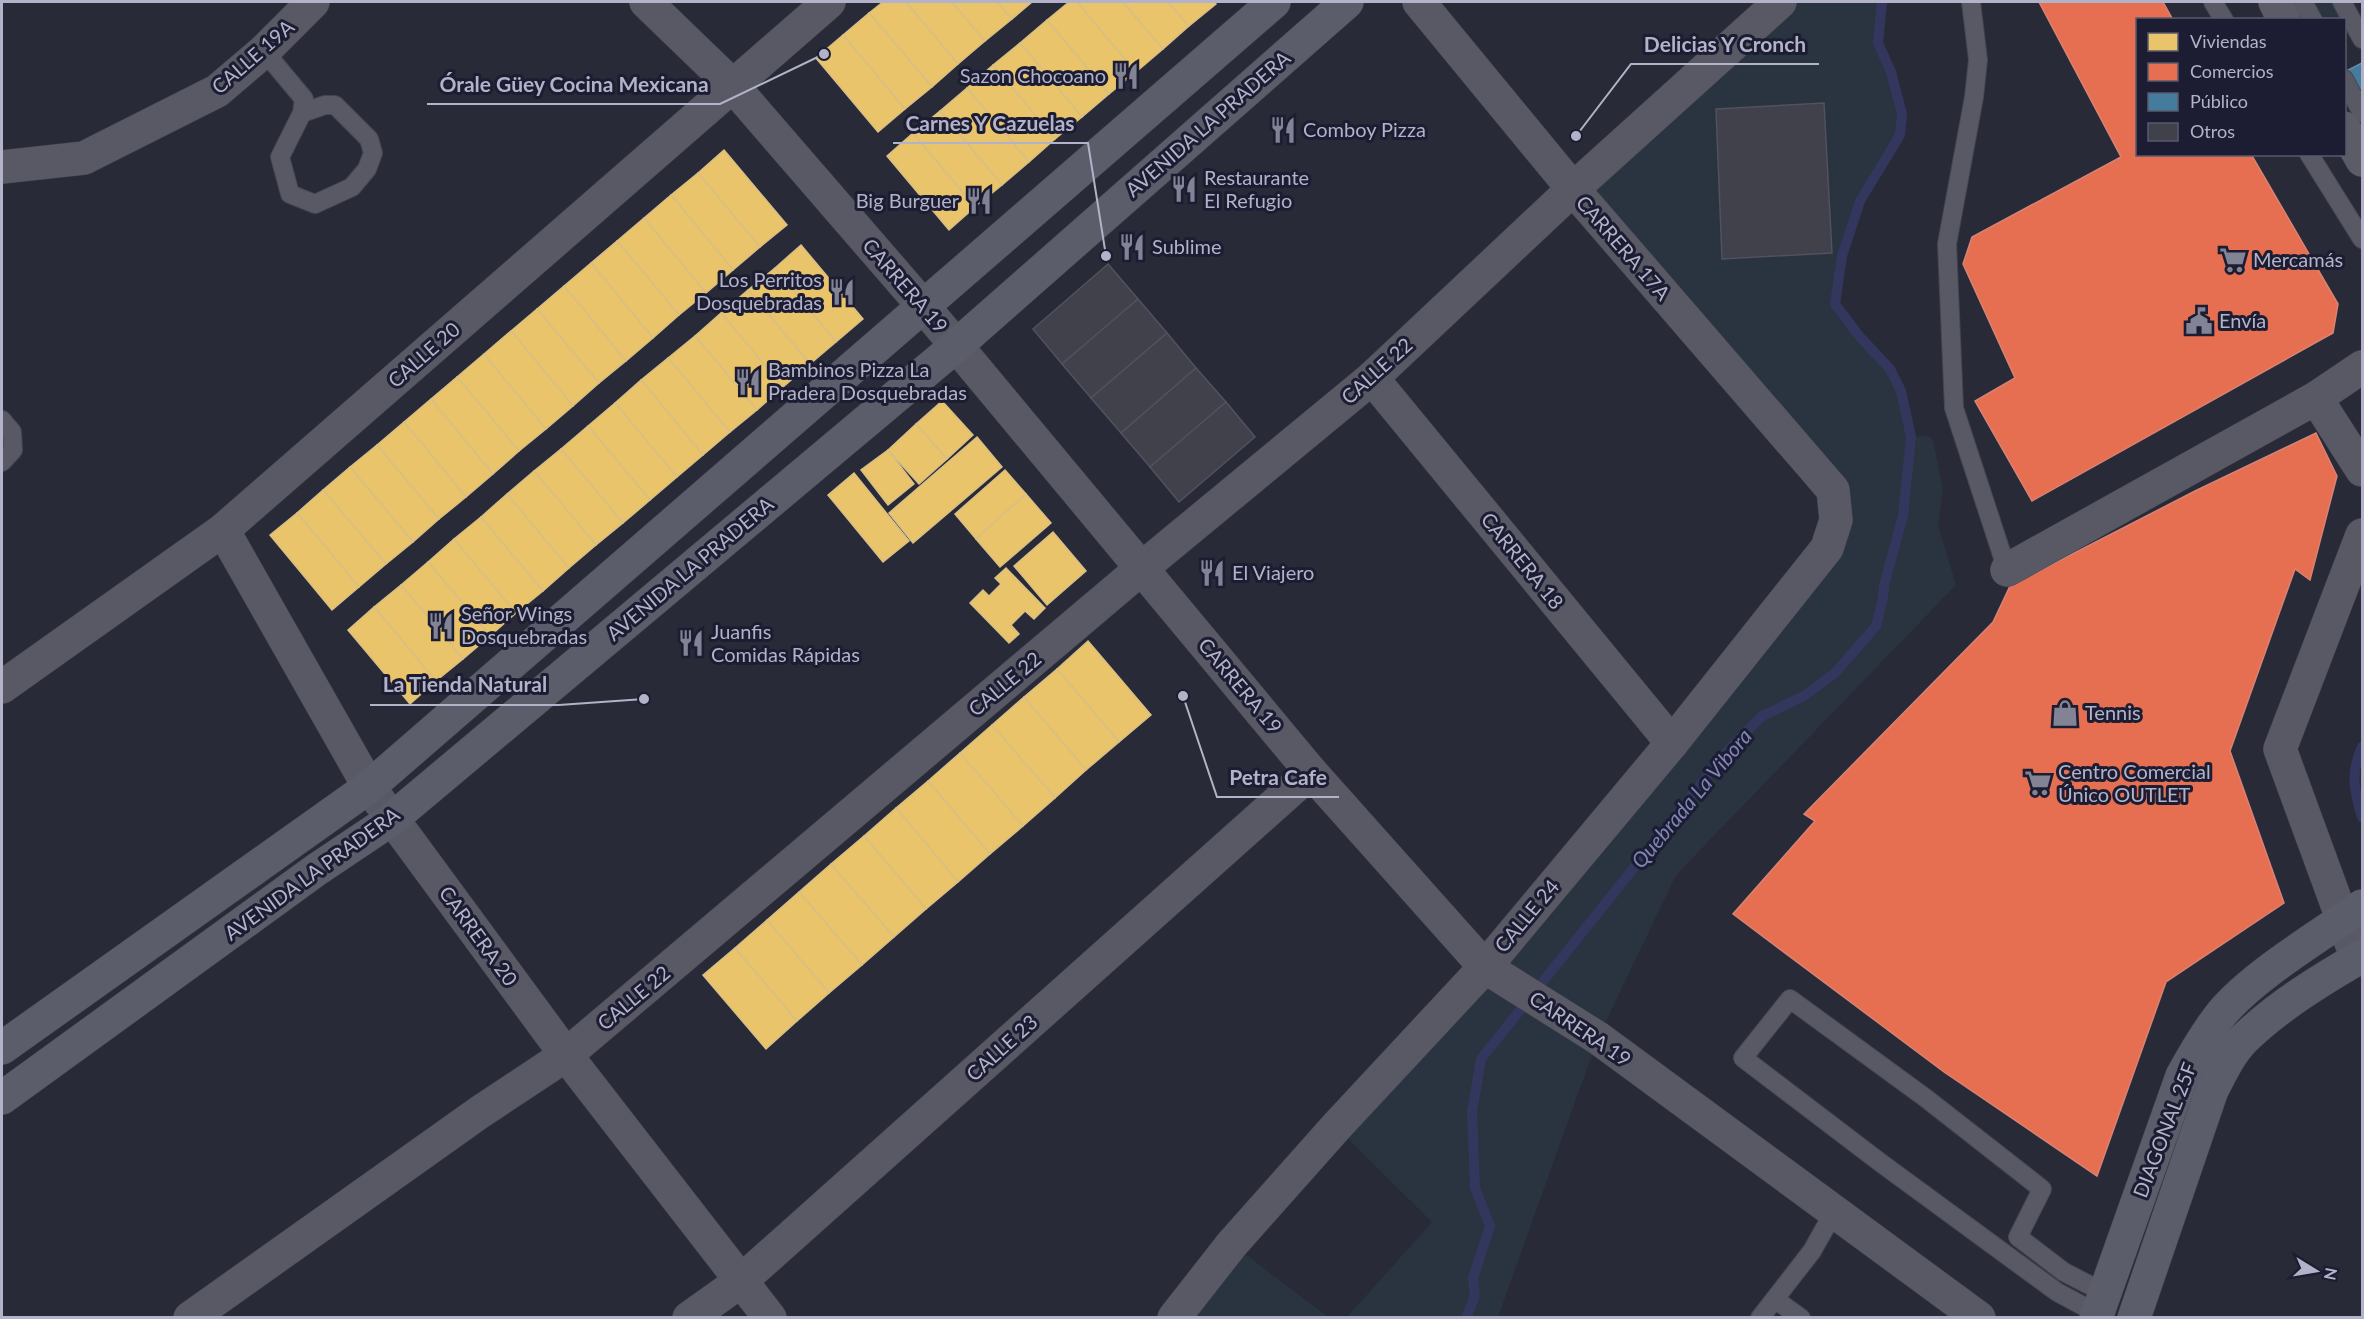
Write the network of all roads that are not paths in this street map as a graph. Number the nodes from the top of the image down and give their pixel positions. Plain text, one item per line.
1 (313, 2) edge
2 (646, 2) edge
3 (829, 2) edge
4 (1274, 2) edge
5 (1347, 2) edge
6 (1419, 2) edge
7 (1780, 2) edge
8 (1971, 2) edge
9 (2213, 2) edge
10 (2275, 2) edge
11 (2303, 2) edge
12 (2342, 2) edge
13 (2223, 18) edge
14 (2283, 18) edge
15 (2312, 18) edge
16 (2362, 39) edge
17 (264, 51) junction
18 (2346, 83) edge
19 (732, 85) junction
20 (302, 113) junction
21 (2362, 113) edge
22 (2346, 132) edge
23 (2310, 156) edge
24 (2362, 160) edge
25 (2, 167) edge
26 (1573, 189) junction
27 (2362, 239) edge
28 (924, 307) junction
29 (956, 346) junction
30 (2362, 367) edge
31 (1372, 378) junction
32 (2316, 398) junction
33 (2, 420) edge
34 (2, 462) edge
35 (2362, 470) edge
36 (1833, 490) joint
37 (223, 530) junction
38 (2362, 535) edge
39 (1142, 568) junction
40 (2007, 570) joint
41 (2, 687) edge
42 (1672, 743) junction
43 (1311, 772) junction
44 (369, 787) junction
45 (392, 819) junction
46 (2356, 911) edge
47 (2360, 957) edge
48 (1485, 966) junction
49 (2, 1048) edge
50 (566, 1055) junction
51 (2, 1098) edge
52 (1834, 1212) junction
53 (741, 1281) junction
54 (1776, 1300) junction
55 (2100, 1308) edge
56 (190, 1317) edge
57 (689, 1317) edge
58 (770, 1317) edge
59 (1174, 1317) edge
60 (1760, 1317) edge
61 (1801, 1317) edge
62 (1979, 1317) edge
63 (2134, 1317) edge

1 - 17 street, CALLE 19A
2 - 19 street, CARRERA 19
3 - 19 street, CALLE 20
4 - 28 street, AVENIDA LA PRADERA
5 - 29 street, AVENIDA LA PRADERA
6 - 26 street, CARRERA 17A
7 - 26 street, CALLE 22
8 - 40 lane
9 - 13 lane
10 - 14 main road
11 - 15 lane
12 - 16 lane
17 - 20 lane
17 - 25 street, CALLE 19A
18 - 21 lane
19 - 28 street, CARRERA 19
19 - 37 street, CALLE 20
20 - 20 lane
22 - 24 main road
23 - 27 lane
26 - 31 street, CALLE 22
26 - 36 street, CARRERA 17A
28 - 29 street, CARRERA 19
28 - 44 street, AVENIDA LA PRADERA
29 - 39 street, CARRERA 19
29 - 45 street, AVENIDA LA PRADERA
30 - 32 street
31 - 39 street, CALLE 22
31 - 42 street, CARRERA 18
32 - 35 street
32 - 40 street
33 - 34 lane
36 - 42 street, CALLE 24
37 - 41 street, CALLE 20
37 - 44 street, CARRERA 20
38 - 46 street
39 - 43 street, CARRERA 19
39 - 50 street, CALLE 22
42 - 48 street, CALLE 24
43 - 48 street, CARRERA 19
43 - 53 street, CALLE 23
44 - 45 street, CARRERA 20
44 - 49 street, AVENIDA LA PRADERA
45 - 50 street, CARRERA 20
45 - 51 street, AVENIDA LA PRADERA
46 - 47 street
46 - 55 street, DIAGONAL 25F
47 - 63 street, DIAGONAL 25F
48 - 52 street, CARRERA 19
48 - 59 street, CALLE 24
50 - 53 street, CARRERA 20
50 - 56 street, CALLE 22
52 - 54 lane
52 - 62 street, CARRERA 19
53 - 57 street, CALLE 23
53 - 58 street, CARRERA 20
54 - 60 lane
54 - 61 lane
55 - 55 lane

